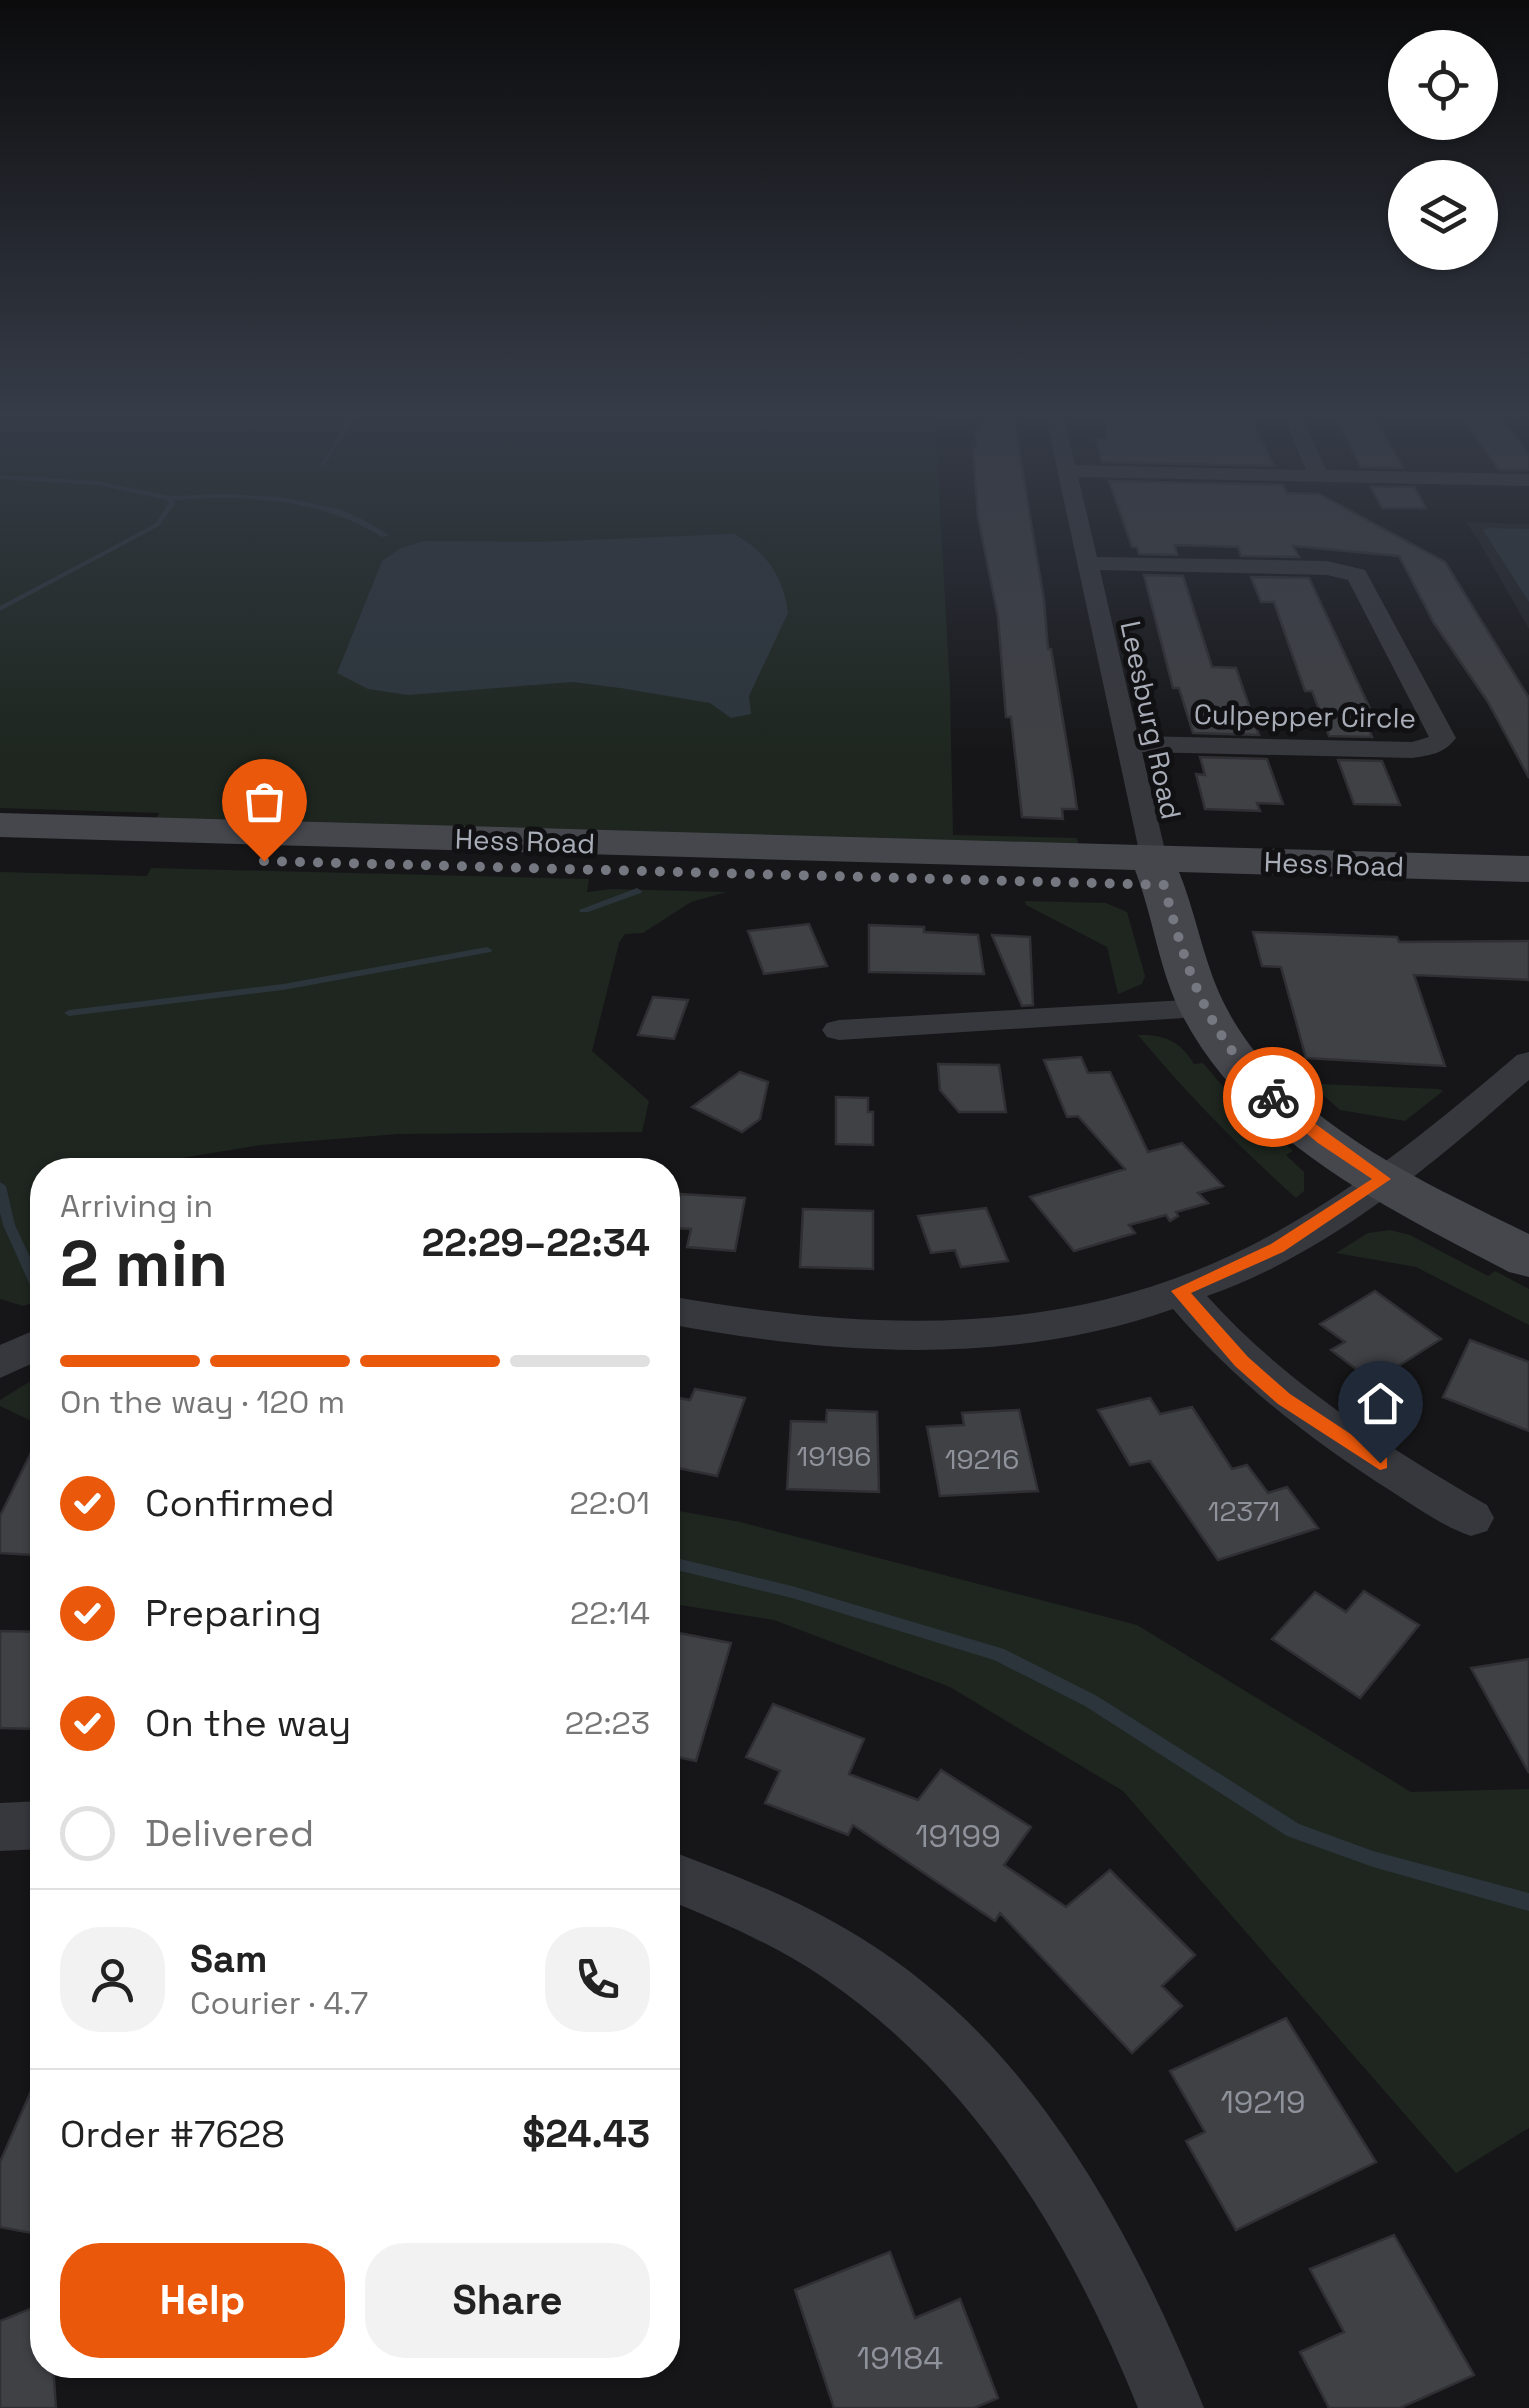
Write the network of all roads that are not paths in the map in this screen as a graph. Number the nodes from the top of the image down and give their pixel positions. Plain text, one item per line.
1 (1080, 529) edge
2 (1087, 563) junction
3 (1126, 744) junction
4 (0, 825) edge
5 (113, 843) junction
6 (0, 854) edge
7 (1529, 870) edge
8 (1158, 872) junction
9 (1529, 896) edge
10 (1203, 1009) junction
11 (839, 1030) dead end
12 (1529, 1062) edge
13 (1384, 1179) junction
14 (1529, 1258) edge
15 (1180, 1291) junction
16 (680, 1312) edge
17 (30, 1348) edge
18 (0, 1363) edge
19 (1471, 1518) dead end
20 (30, 1826) edge
21 (0, 1827) edge
22 (680, 1879) edge
23 (1171, 2408) edge

1 - 2 street, Leesburg Road
2 - 3 street, Leesburg Road
2 - 3 street, Culpepper Circle
3 - 8 street, Leesburg Road
4 - 5 main road, Hess Road
5 - 6 main road, Hess Road
5 - 8 main road, Hess Road
7 - 8 main road, Hess Road
8 - 9 main road, Hess Road
8 - 10 main road
10 - 11 street
10 - 13 main road
12 - 13 street
13 - 14 main road
13 - 15 street
15 - 16 street
15 - 19 street
17 - 18 street
20 - 21 street
22 - 23 street

